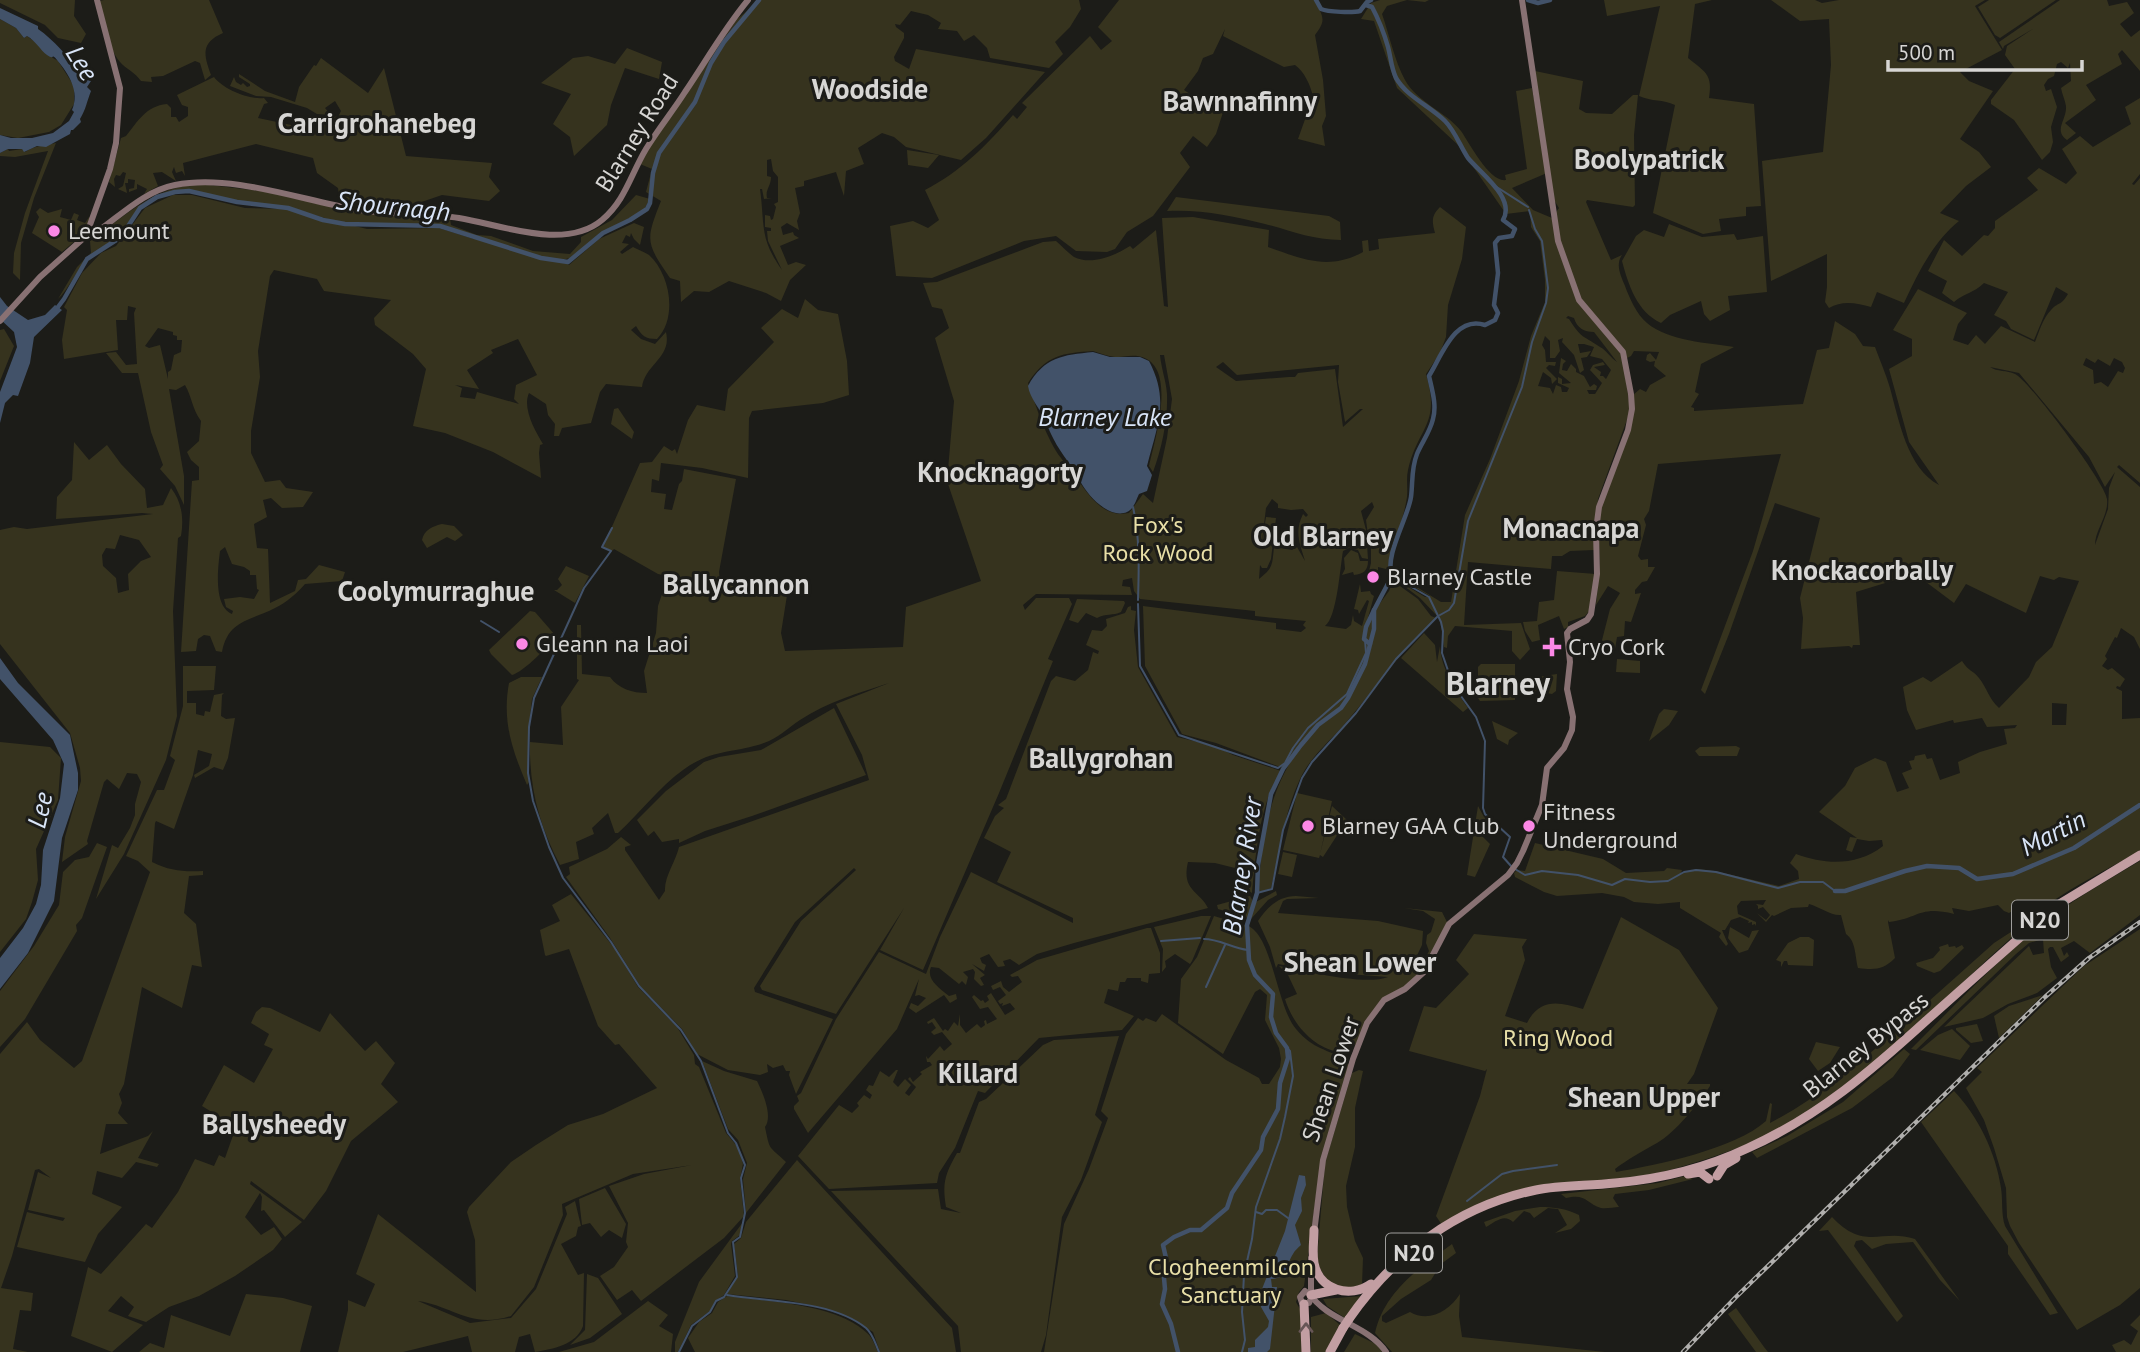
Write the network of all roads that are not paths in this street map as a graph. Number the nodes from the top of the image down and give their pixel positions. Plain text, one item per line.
1 (97, 0) edge
2 (748, 0) edge
3 (1522, 0) edge
4 (83, 238) junction
5 (0, 321) edge
6 (2140, 855) edge
7 (1786, 1130) junction
8 (1642, 1179) junction
9 (1564, 1188) junction
10 (1314, 1230) junction
11 (1400, 1258) junction
12 (1336, 1290) junction
13 (1309, 1297) junction
14 (1352, 1320) junction
15 (1346, 1329) junction
16 (1306, 1352) edge
17 (1330, 1352) edge
18 (1337, 1352) edge
19 (1386, 1352) edge

1 - 4 main road
2 - 4 main road, Blarney Road
3 - 10 main road, Shean Lower
4 - 5 main road, Blarney Road
6 - 7 highway, Blarney Bypass / N20
7 - 8 highway, Blarney Bypass / N20
7 - 8 highway
8 - 9 highway, Blarney Bypass / N20
9 - 11 highway, Blarney Bypass / N20
9 - 14 highway, Blarney Bypass / N20
10 - 12 highway
10 - 13 main road, Shean Lower
11 - 12 highway
11 - 14 highway, Blarney Bypass / N20
12 - 13 highway
16 -> 13 highway
13 - 19 main road
14 - 15 highway, Blarney Bypass / N20
15 - 17 highway, Blarney Bypass / N20
15 - 18 highway, Blarney Bypass / N20

